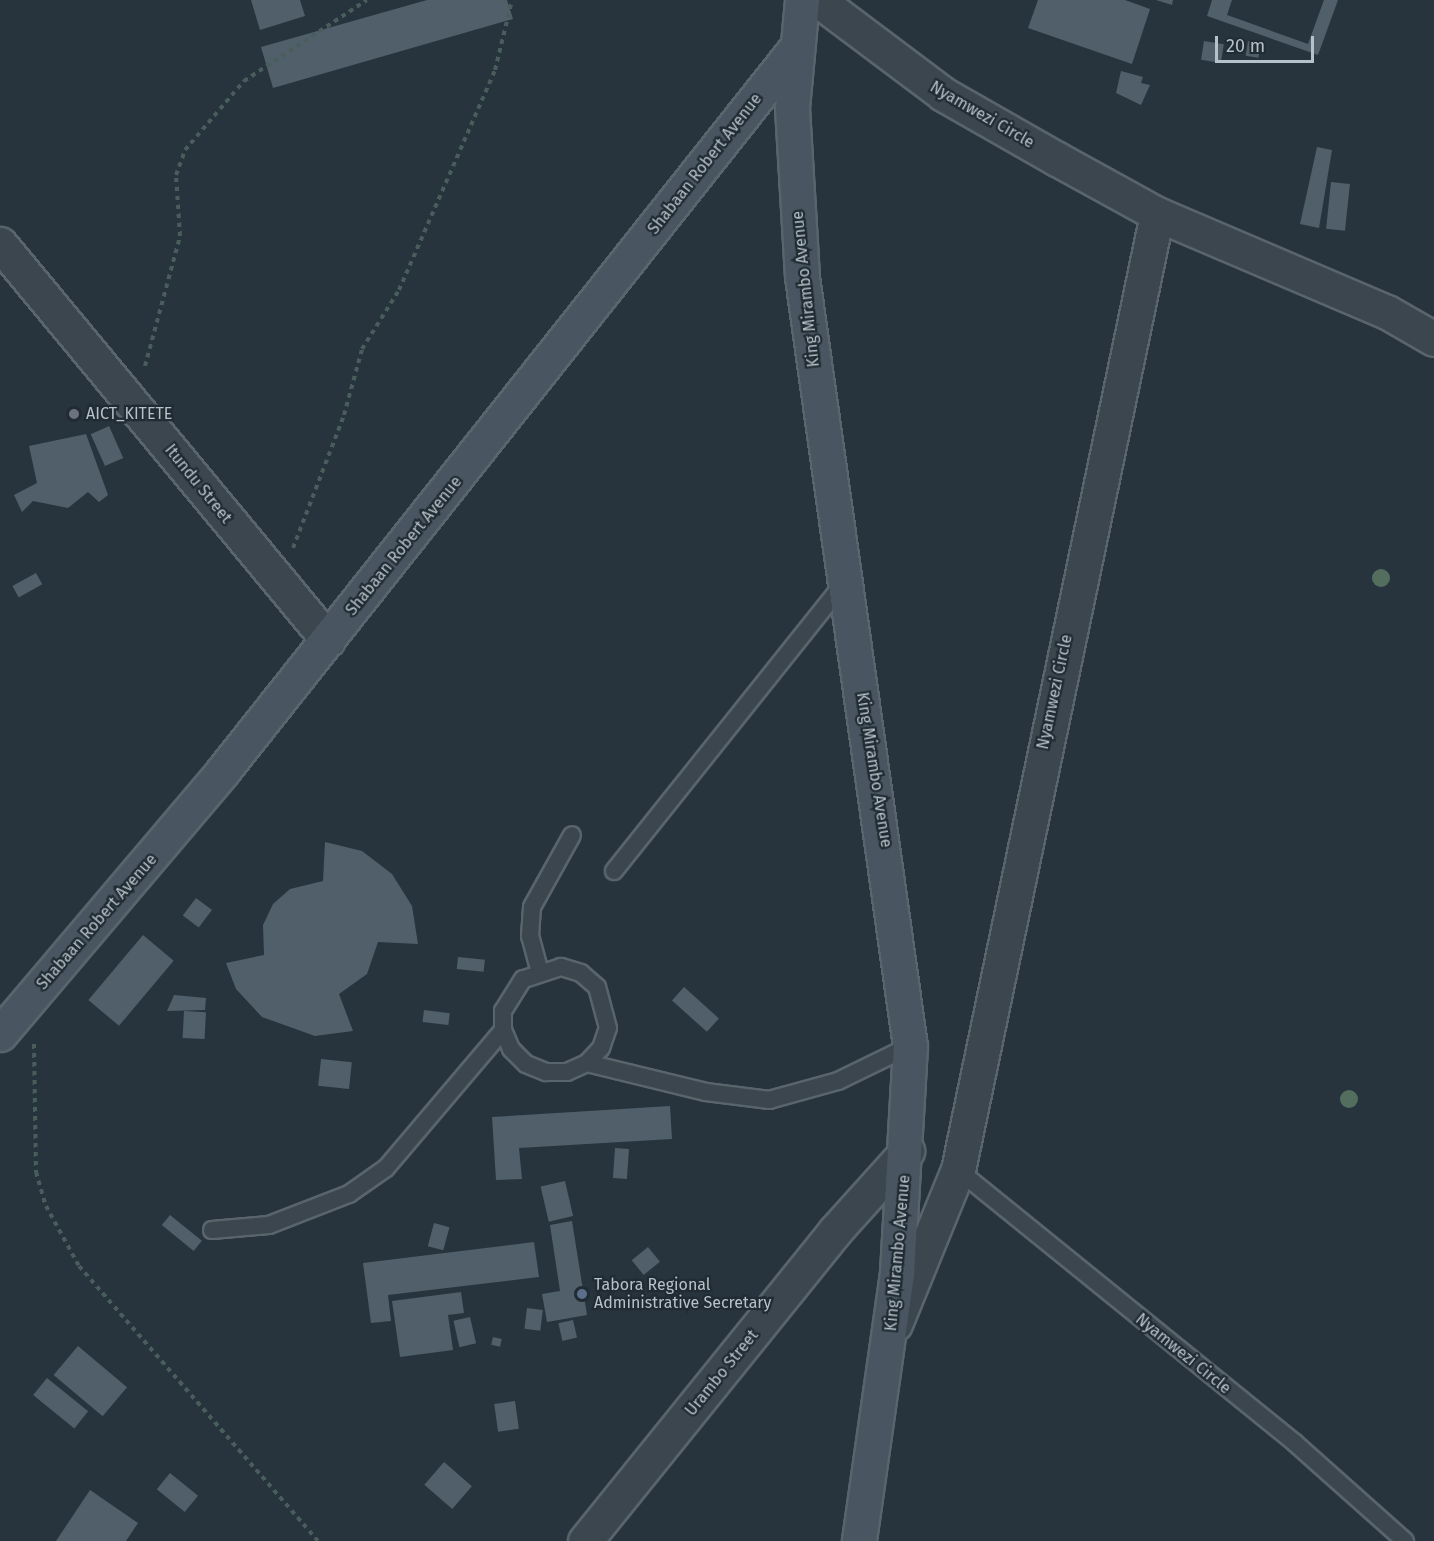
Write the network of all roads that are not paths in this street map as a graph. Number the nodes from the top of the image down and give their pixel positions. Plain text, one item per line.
1 (802, 0) edge
2 (818, 0) edge
3 (796, 48) junction
4 (1157, 214) junction
5 (0, 244) edge
6 (1434, 339) edge
7 (844, 583) junction
8 (328, 640) junction
9 (572, 835) dead end
10 (614, 871) dead end
11 (540, 969) junction
12 (503, 1030) junction
13 (0, 1034) edge
14 (910, 1046) junction
15 (587, 1063) junction
16 (907, 1151) junction
17 (958, 1170) junction
18 (212, 1230) dead end
19 (890, 1334) junction
20 (585, 1541) edge
21 (859, 1541) edge
22 (1405, 1541) edge

1 - 3 main road, King Mirambo Avenue
2 - 4 street, Nyamwezi Circle
3 - 7 main road, King Mirambo Avenue
3 - 8 main road, Shabaan Robert Avenue
4 - 6 street, Nyamwezi Circle
4 - 17 street, Nyamwezi Circle
5 - 8 street, Itundu Street
7 - 10 lane
7 - 14 main road, King Mirambo Avenue
8 - 13 main road, Shabaan Robert Avenue
9 - 11 lane
11 - 12 lane
11 - 15 lane
12 - 15 lane
12 - 18 lane
14 - 15 lane
14 - 16 main road, King Mirambo Avenue
16 - 19 main road, King Mirambo Avenue
16 - 20 street, Urambo Street
17 - 19 street, Nyamwezi Circle
17 - 22 lane, Nyamwezi Circle
19 - 21 main road, King Mirambo Avenue

